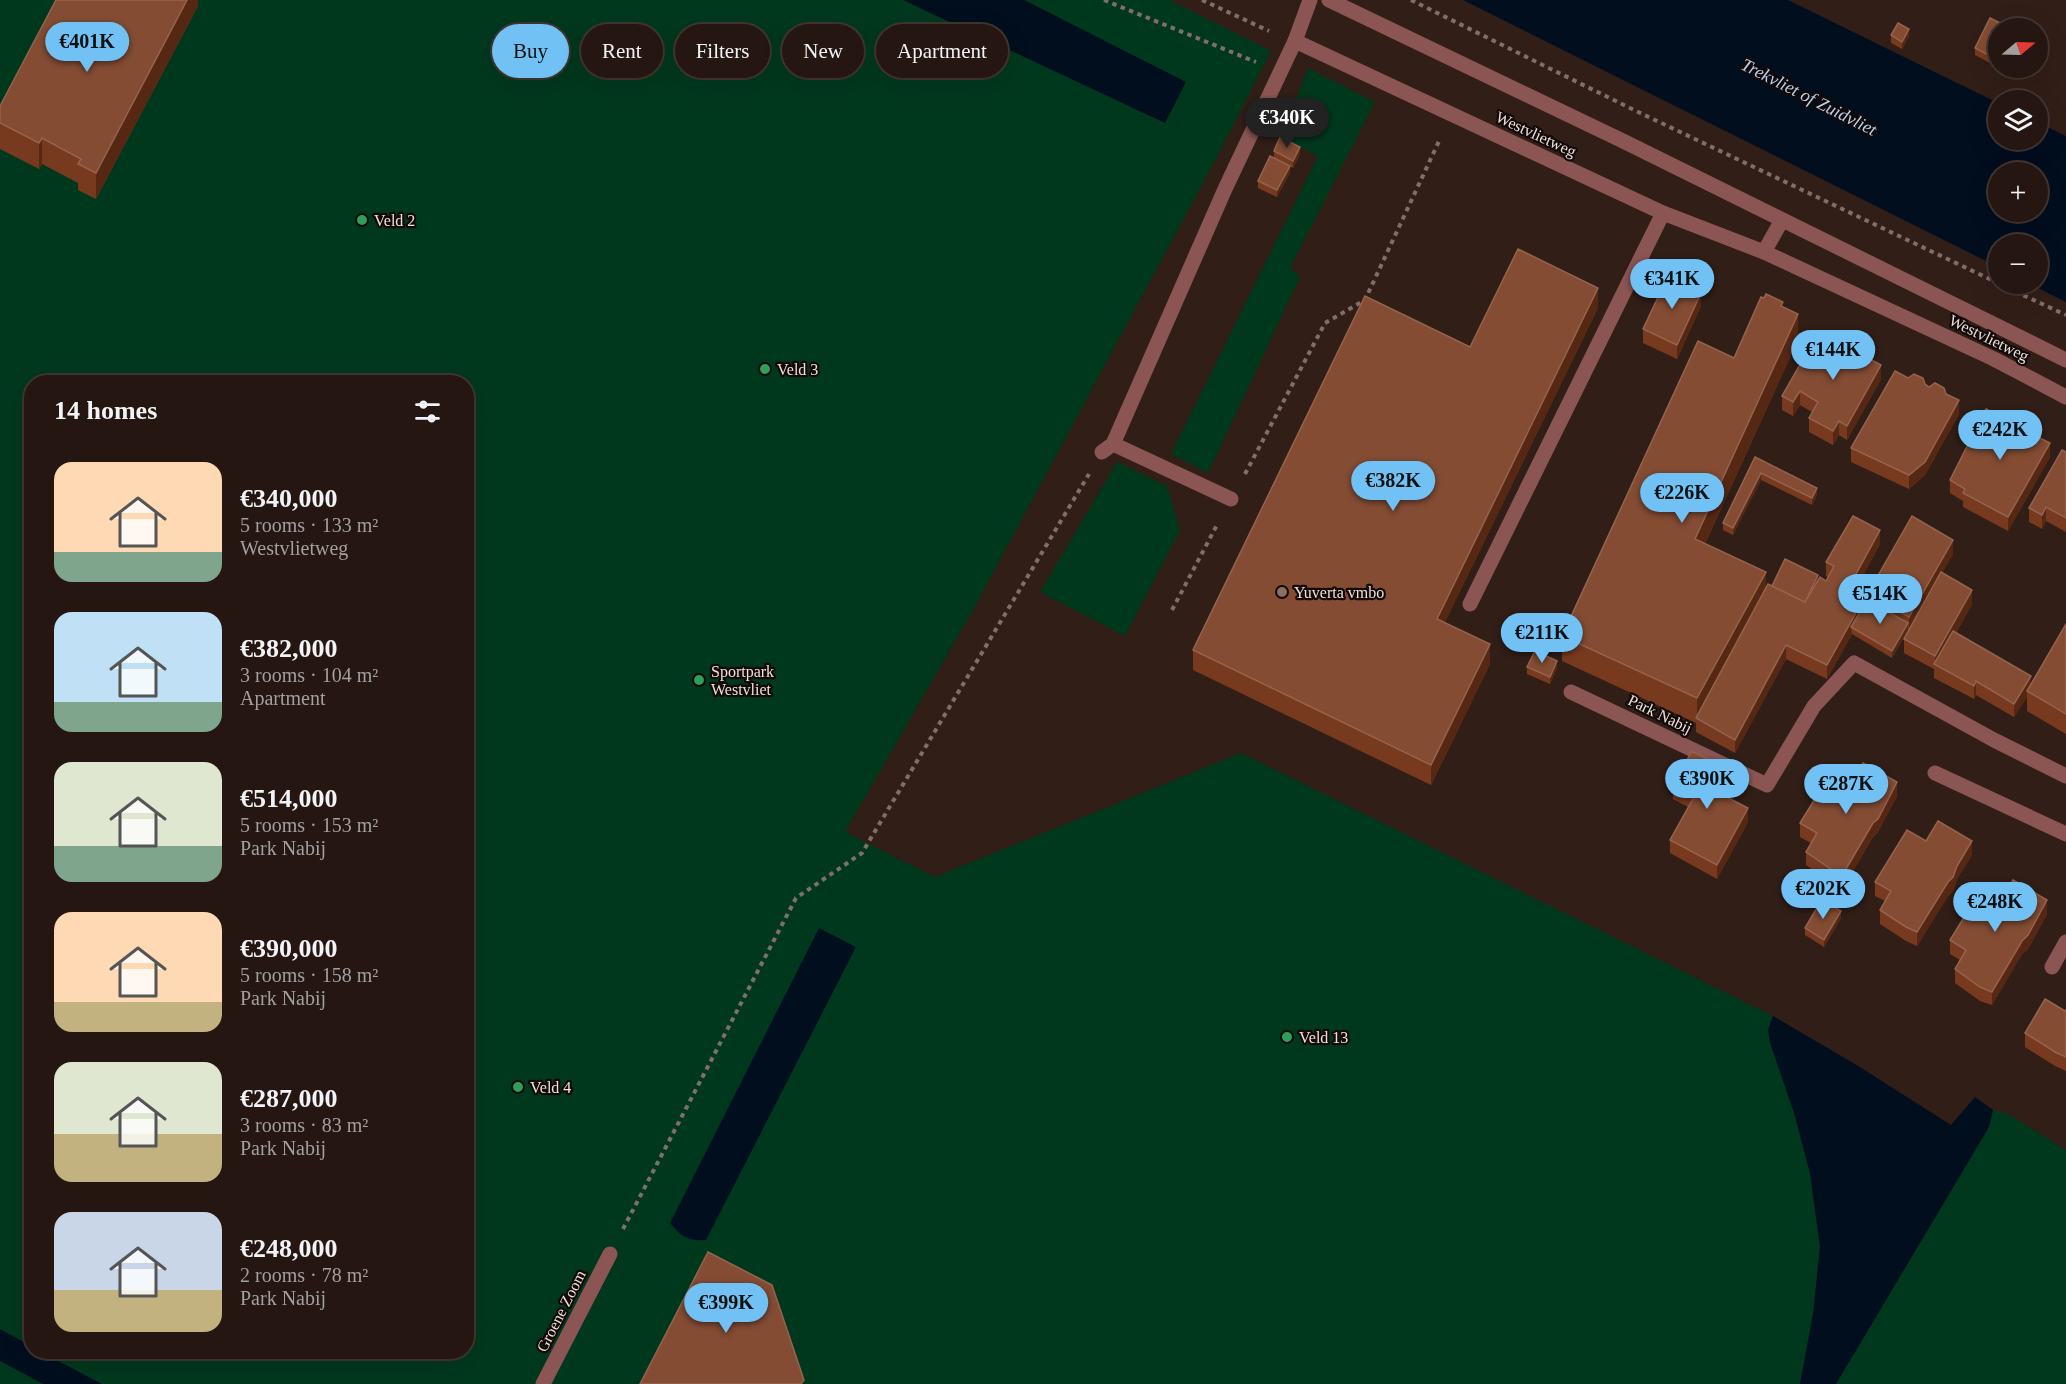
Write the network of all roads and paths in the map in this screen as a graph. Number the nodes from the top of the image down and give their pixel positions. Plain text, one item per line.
1 (1104, 0) edge
2 (1202, 0) edge
3 (1310, 0) edge
4 (1329, 0) edge
5 (1411, 0) edge
6 (1295, 41) junction
7 (1279, 75) junction
8 (1452, 115) junction
9 (1663, 213) junction
10 (1782, 220) junction
11 (1764, 252) junction
12 (1988, 278) edge
13 (2022, 294) edge
14 (2066, 315) edge
15 (2066, 360) edge
16 (2066, 397) edge
17 (1108, 448) junction
18 (1232, 499) junction
19 (1470, 604) dead end
20 (1172, 610) dead end
21 (1571, 692) dead end
22 (1935, 773) dead end
23 (2066, 776) edge
24 (2066, 834) edge
25 (2066, 942) edge
26 (2052, 967) dead end
27 (610, 1254) joint
28 (543, 1384) edge

1 - 7 path
2 - 6 path
3 - 6 street
4 - 10 street, Westvlietweg
5 - 12 path
6 - 7 street
6 - 8 street, Westvlietweg
7 - 17 street
8 - 9 street, Westvlietweg
8 - 18 path
9 - 11 street, Westvlietweg
9 - 19 street
10 - 11 street
10 - 15 street, Westvlietweg
11 - 16 street, Westvlietweg
13 - 14 path
17 - 18 street
17 - 27 path
18 - 20 path
21 - 23 street, Park Nabij
22 - 24 street
25 - 26 street
27 - 28 street, Groene Zoom

